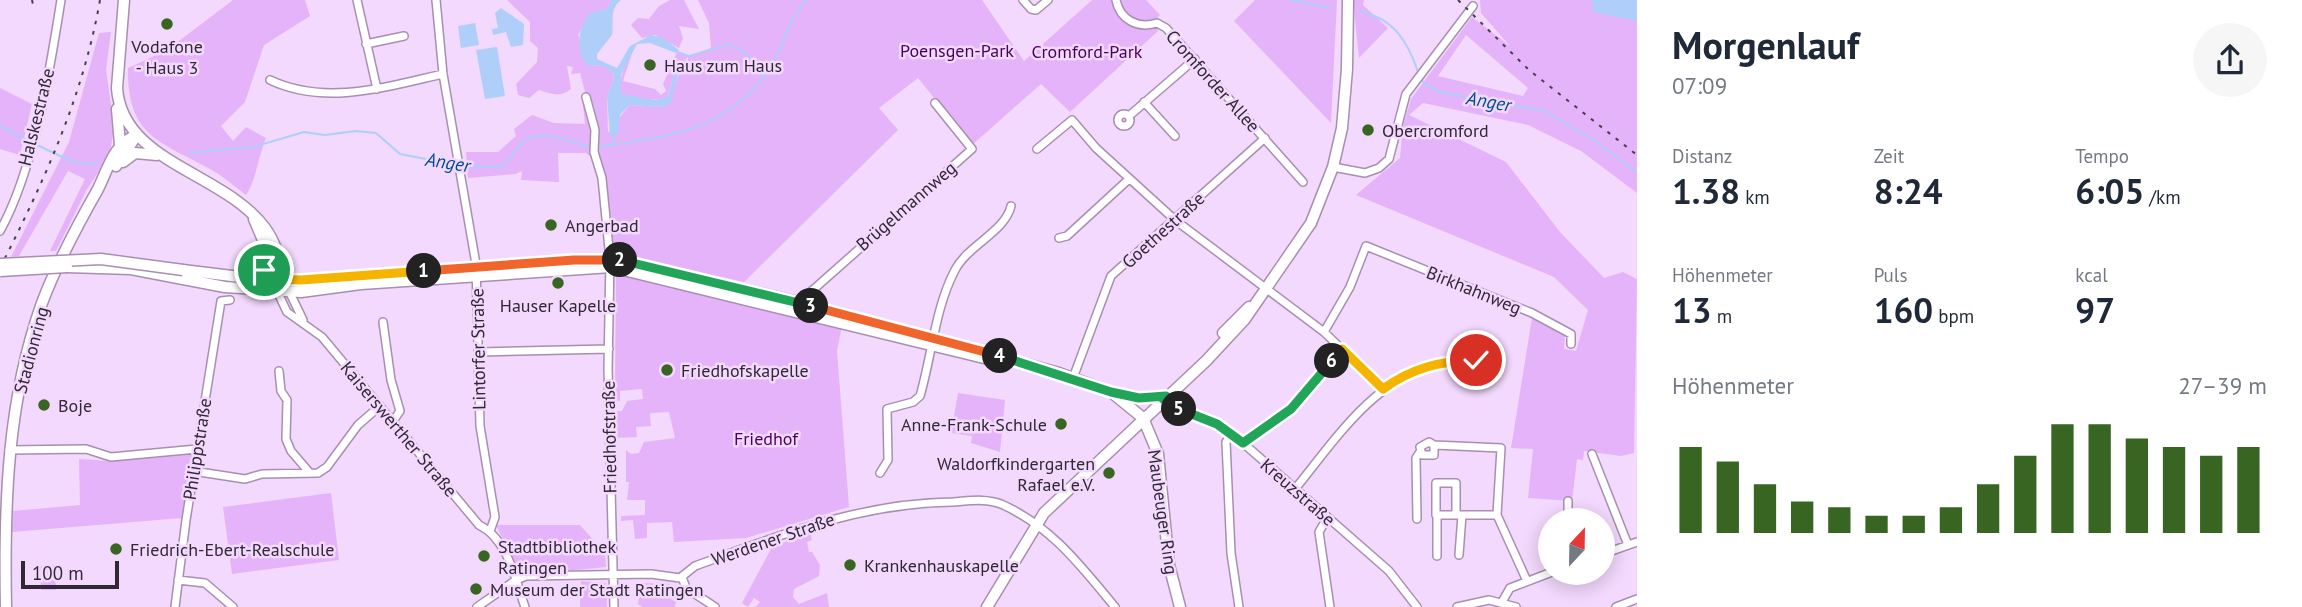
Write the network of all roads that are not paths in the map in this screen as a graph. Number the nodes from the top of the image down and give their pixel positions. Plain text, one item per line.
1 (61, 0) edge
2 (124, 0) edge
3 (356, 0) edge
4 (436, 0) edge
5 (1023, 0) edge
6 (1048, 0) edge
7 (1116, 0) edge
8 (1348, 0) edge
9 (1473, 6) dead end
10 (404, 36) dead end
11 (366, 44) junction
12 (1195, 59) junction
13 (443, 74) junction
14 (270, 80) dead end
15 (377, 89) junction
16 (586, 97) dead end
17 (118, 98) junction
18 (1144, 102) junction
19 (935, 103) dead end
20 (1129, 116) dead end
21 (137, 135) junction
22 (1175, 136) dead end
23 (1265, 138) junction
24 (120, 145) junction
25 (1037, 149) dead end
26 (161, 156) junction
27 (1333, 167) junction
28 (112, 174) junction
29 (1129, 179) junction
30 (1303, 182) dead end
31 (98, 188) junction
32 (1011, 206) dead end
33 (254, 217) junction
34 (1175, 220) junction
35 (0, 231) edge
36 (1059, 238) dead end
37 (262, 241) junction
38 (610, 263) junction
39 (0, 264) edge
40 (0, 271) edge
41 (476, 271) junction
42 (184, 275) junction
43 (248, 278) junction
44 (280, 279) junction
45 (1264, 287) junction
46 (277, 291) junction
47 (289, 291) junction
48 (230, 300) dead end
49 (796, 307) junction
50 (383, 322) dead end
51 (308, 326) junction
52 (1324, 332) junction
53 (933, 341) junction
54 (1571, 344) dead end
55 (609, 349) junction
56 (1342, 349) junction
57 (480, 352) junction
58 (1492, 370) dead end
59 (279, 371) dead end
60 (1073, 378) junction
61 (1383, 389) junction
62 (1111, 392) junction
63 (1164, 398) junction
64 (380, 406) junction
65 (1143, 418) junction
66 (393, 421) junction
67 (1231, 435) junction
68 (1243, 443) junction
69 (197, 449) junction
70 (9, 450) junction
71 (1592, 454) dead end
72 (193, 471) junction
73 (309, 472) junction
74 (880, 473) dead end
75 (1295, 489) junction
76 (1568, 501) dead end
77 (945, 502) junction
78 (938, 507) dead end
79 (1568, 508) edge
80 (1437, 515) junction
81 (1459, 515) junction
82 (1497, 515) junction
83 (1327, 518) junction
84 (1417, 519) dead end
85 (1037, 524) junction
86 (490, 531) junction
87 (1637, 542) edge
88 (1629, 545) junction
89 (1615, 550) edge
90 (1459, 555) dead end
91 (1437, 556) dead end
92 (613, 575) junction
93 (682, 577) junction
94 (1538, 577) edge
95 (178, 580) junction
96 (516, 580) junction
97 (1527, 581) junction
98 (1637, 599) edge
99 (1502, 602) junction
100 (6, 607) edge
101 (175, 607) edge
102 (233, 607) edge
103 (477, 607) edge
104 (525, 607) edge
105 (614, 607) edge
106 (715, 607) edge
107 (987, 607) edge
108 (1115, 607) edge
109 (1180, 607) edge
110 (1239, 607) edge
111 (1330, 607) edge
112 (1417, 607) edge
113 (1457, 607) edge
114 (1515, 607) edge
115 (1616, 607) edge

1 - 35 street, Halskestraße
2 - 17 main road
3 - 11 street
4 - 13 street, Lintorfer Straße
5 - 6 street
7 - 12 street, Cromforder Allee
8 - 27 main road
9 - 27 street
10 - 11 street
11 - 15 street
12 - 18 street
12 - 23 street, Cromforder Allee
13 - 15 street
13 - 41 street, Lintorfer Straße
14 - 15 street
16 - 38 street, Friedhofstraße
17 - 21 main road
17 - 24 main road
18 - 20 street
18 - 22 street
19 - 49 street, Brügelmannweg
21 - 24 main road
21 - 26 main road
21 - 28 main road, Stadionring
23 - 30 street, Cromforder Allee
23 - 34 street, Goethestraße
24 - 31 main road, Stadionring
25 - 29 street
26 - 28 main road
26 - 33 main road
27 - 45 main road
28 - 31 main road, Stadionring
29 - 34 street
29 - 36 street
31 - 70 main road, Stadionring
32 - 53 street
33 - 37 main road
33 - 44 main road
34 - 45 street
34 - 60 street, Goethestraße
37 - 43 main road
37 - 44 main road
38 - 41 main road
38 - 49 main road
38 - 55 street, Friedhofstraße
39 - 42 main road, bridge
40 - 42 main road, bridge
41 - 44 main road
41 - 47 main road
41 - 57 street, Lintorfer Straße
42 - 43 main road
42 - 46 main road
43 - 44 main road
44 - 46 main road
44 - 47 main road
45 - 52 street
45 - 63 main road
46 - 47 main road
46 - 51 street, Kaiserswerther Straße
47 - 51 street, Kaiserswerther Straße
48 - 69 street, Philippstraße
49 - 53 main road
50 - 66 street
51 - 64 street, Kaiserswerther Straße
52 - 54 street, Birkhahnweg
52 - 56 street
53 - 60 main road
53 - 74 street
55 - 57 street
55 - 92 street, Friedhofstraße
56 - 61 street
56 - 68 street
57 - 86 street, Lintorfer Straße
58 - 61 street
59 - 73 street
60 - 62 main road
61 - 75 street
62 - 63 main road
62 - 65 main road
63 - 65 main road
63 - 67 street, Kreuzstraße
64 - 66 street, Kaiserswerther Straße
64 - 73 street
65 - 85 main road
65 - 109 main road, Maubeuger Ring
66 - 86 street, Kaiserswerther Straße
67 - 68 street, Kreuzstraße
67 - 110 street
68 - 75 street, Kreuzstraße
69 - 70 street
69 - 72 street, Philippstraße
70 - 100 main road, Stadionring
71 - 88 street
72 - 73 street
72 - 95 street, Philippstraße
75 - 83 street, Kreuzstraße
76 - 79 street
77 - 78 street
77 - 85 street, Werdener Straße
77 - 93 street, Werdener Straße
80 - 81 street
80 - 81 street
80 - 91 street
81 - 82 street
81 - 90 street
82 - 84 street
82 - 97 street
83 - 111 street
83 - 112 street, Kreuzstraße
85 - 107 main road
85 - 108 street, Werdener Straße
86 - 96 street, Kaiserswerther Straße
87 - 88 street
88 - 89 street
92 - 93 street
92 - 96 street
92 - 105 street, Friedhofstraße
93 - 106 street
94 - 97 street
95 - 101 street, Philippstraße
95 - 102 street
96 - 103 street
96 - 104 street
97 - 99 street
98 - 115 street
99 - 113 street
99 - 114 street

